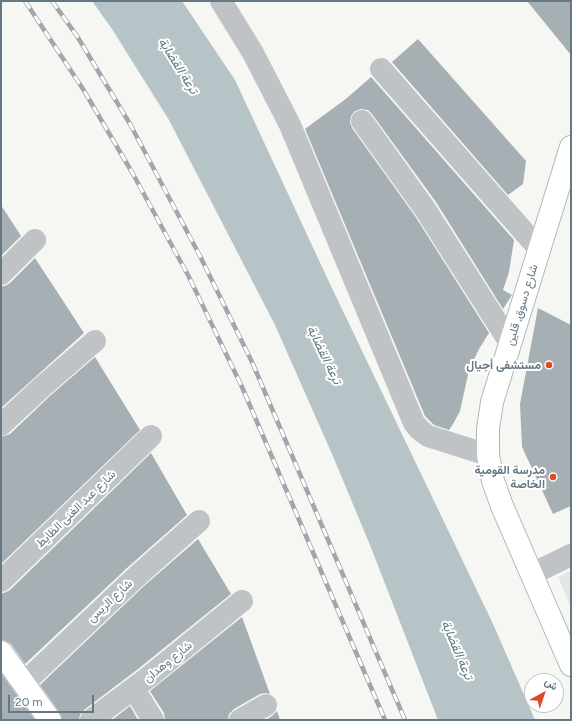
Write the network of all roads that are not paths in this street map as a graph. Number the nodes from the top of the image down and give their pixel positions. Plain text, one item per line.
1 (221, 1) edge
2 (381, 70) dead end
3 (362, 121) dead end
4 (571, 147) edge
5 (35, 240) dead end
6 (539, 249) junction
7 (1, 274) edge
8 (95, 342) dead end
9 (510, 343) junction
10 (1, 425) edge
11 (151, 436) dead end
12 (488, 455) junction
13 (199, 520) dead end
14 (571, 555) edge
15 (532, 574) junction
16 (1, 581) edge
17 (242, 601) dead end
18 (1, 652) edge
19 (571, 665) edge
20 (24, 684) junction
21 (134, 689) junction
22 (266, 705) dead end
23 (50, 720) edge
24 (91, 720) edge
25 (153, 720) edge
26 (240, 720) edge

1 - 12 street
2 - 6 street
3 - 9 street
4 - 6 main road, شارع دسوق, قلين
5 - 7 street
6 - 9 main road, شارع دسوق, قلين
8 - 10 street
9 - 12 main road, شارع دسوق, قلين
11 - 16 street, شارع عبد الغنى الظايط
12 - 15 main road, شارع دسوق, قلين
13 - 20 street, شارع الريس
14 - 15 street
15 - 19 main road, شارع دسوق, قلين
17 - 21 street, شارع وهدان
18 - 20 main road
20 - 23 main road
21 - 24 street, شارع وهدان
21 - 25 street
22 - 26 street

